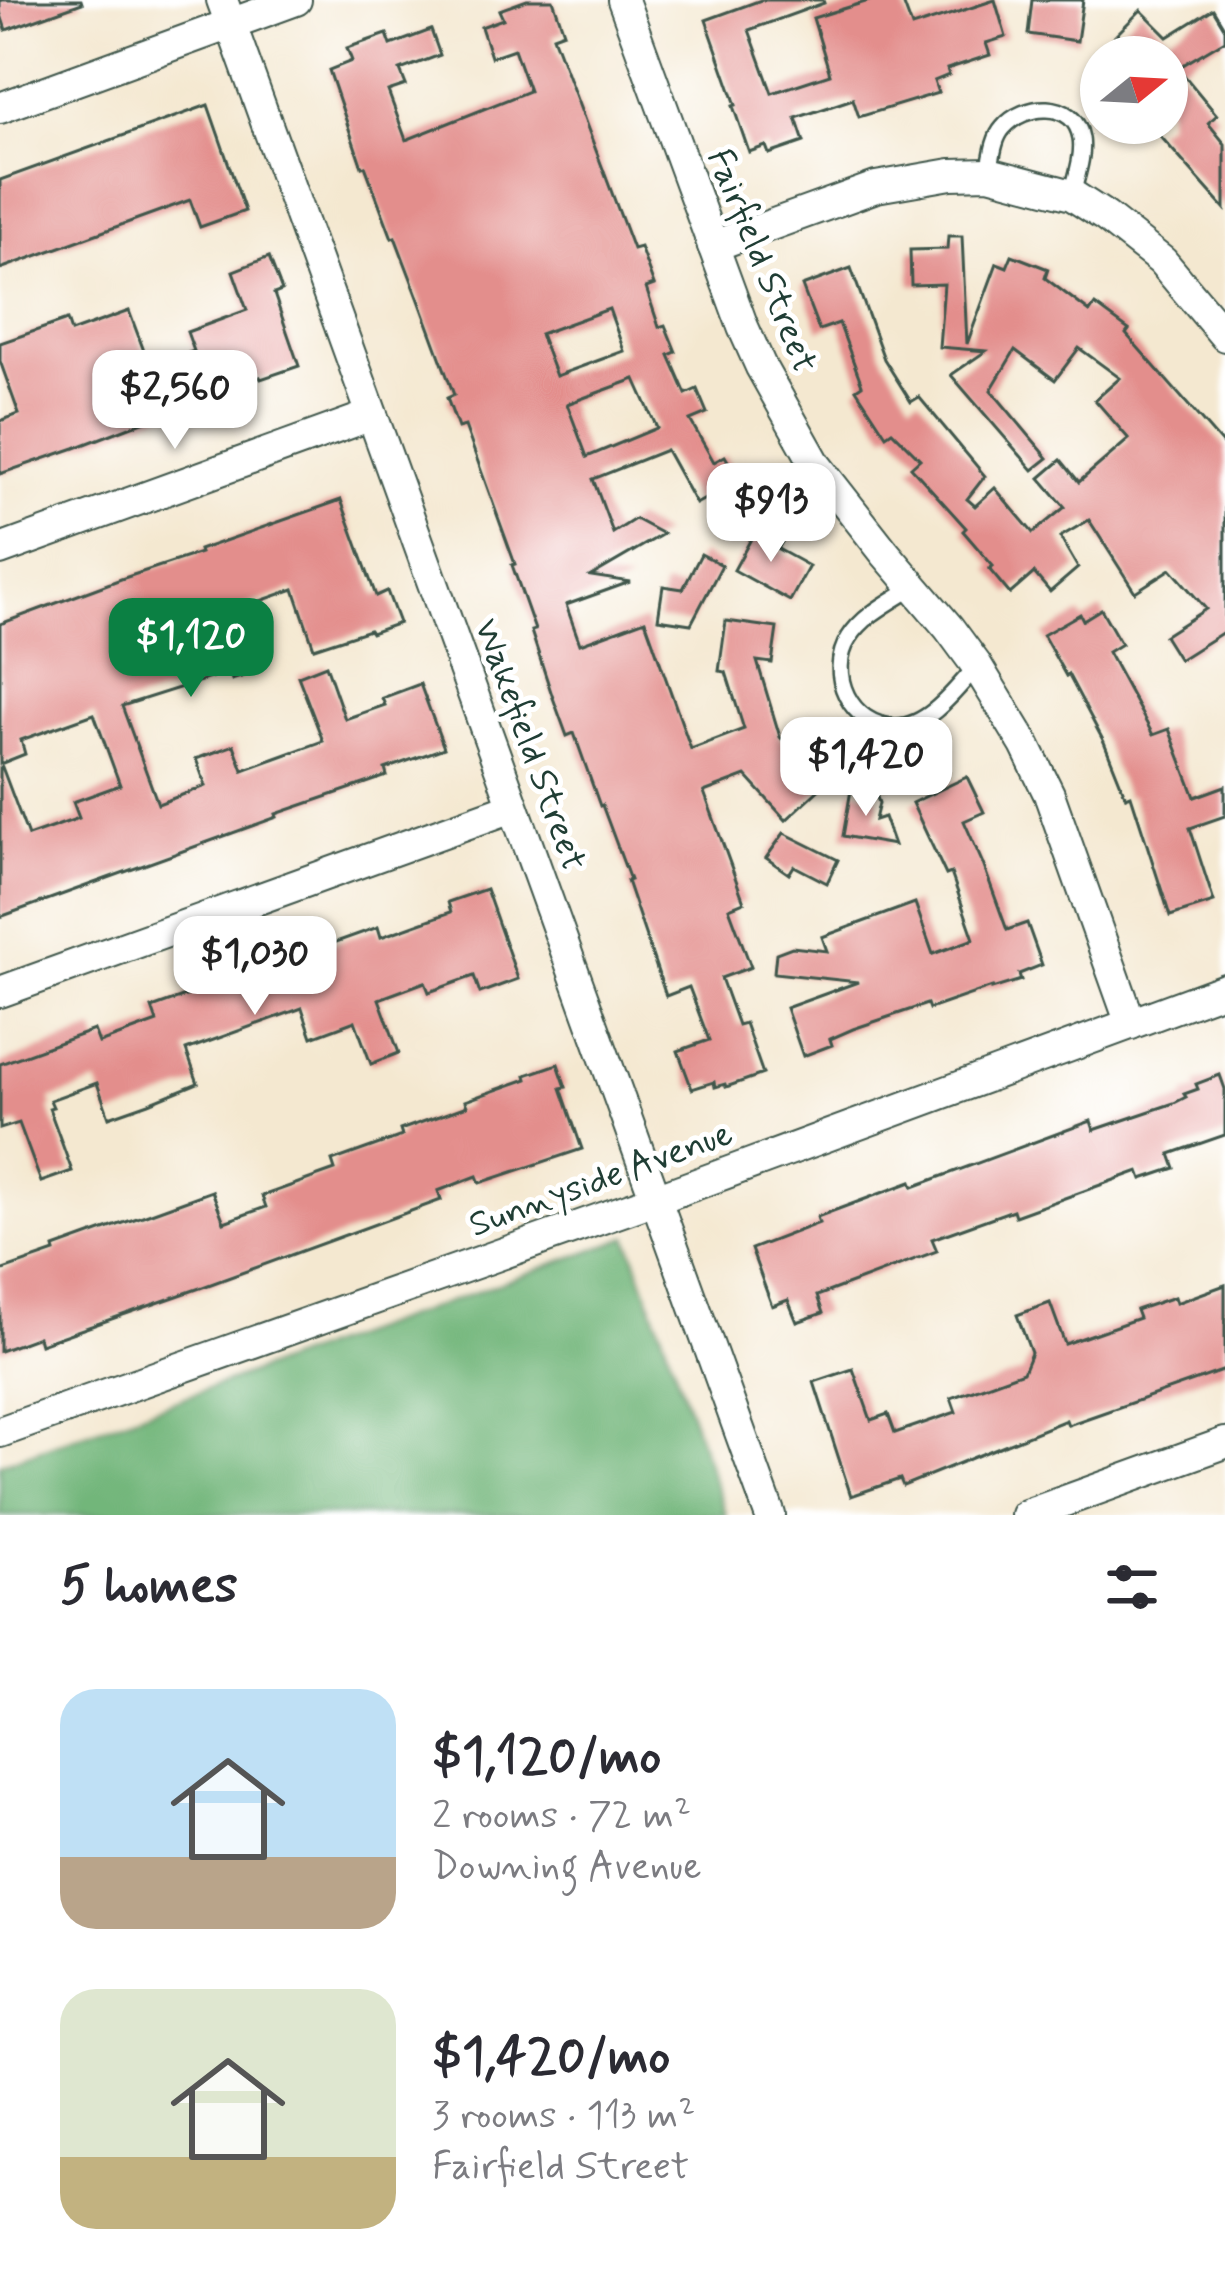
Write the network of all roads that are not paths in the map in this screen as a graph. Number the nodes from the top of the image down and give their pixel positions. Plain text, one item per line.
1 (296, 0) edge
2 (622, 0) edge
3 (226, 12) edge
4 (0, 108) edge
5 (989, 173) junction
6 (1072, 195) junction
7 (712, 246) junction
8 (1225, 336) edge
9 (372, 415) junction
10 (0, 550) edge
11 (915, 586) junction
12 (977, 666) junction
13 (513, 807) junction
14 (1225, 989) edge
15 (0, 992) edge
16 (1131, 1024) junction
17 (656, 1199) junction
18 (0, 1432) edge
19 (1225, 1443) edge
20 (770, 1515) edge
21 (1026, 1515) edge

1 - 3 street
2 - 7 street, Fairfield Street
3 - 4 street
3 - 9 street, Wakefield Street
5 - 6 street
5 - 6 lane
5 - 7 street
6 - 8 street
7 - 11 street, Fairfield Street
9 - 10 street
9 - 13 street, Wakefield Street
11 - 12 street, Fairfield Street
11 - 12 lane
12 - 16 street, Fairfield Street
13 - 15 street
13 - 17 street, Wakefield Street
14 - 16 street, Sunnyside Avenue
16 - 17 street, Sunnyside Avenue
17 - 18 street, Sunnyside Avenue
17 - 20 street, Wakefield Street
19 - 21 street

